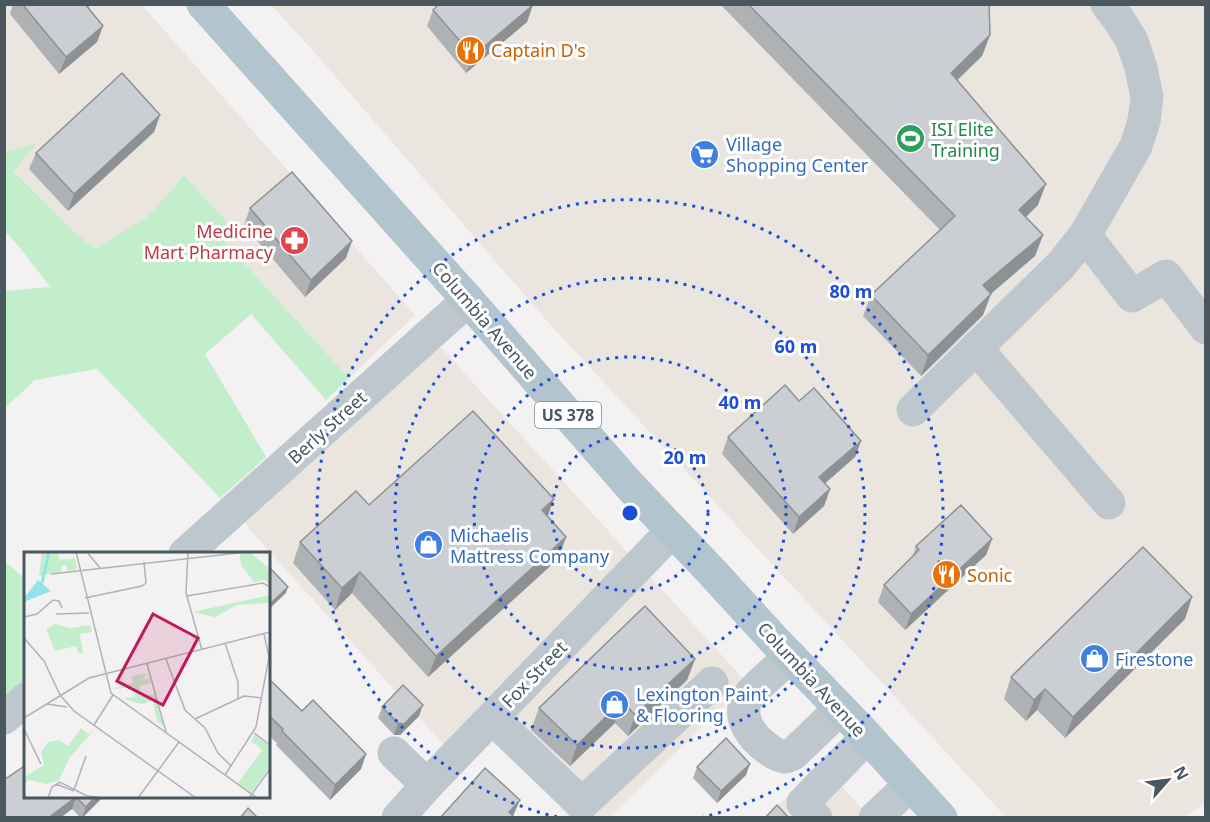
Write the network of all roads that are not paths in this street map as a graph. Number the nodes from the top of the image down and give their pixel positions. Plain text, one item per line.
1 (203, 4) edge
2 (1107, 4) edge
3 (1085, 235) junction
4 (468, 300) junction
5 (1206, 328) edge
6 (976, 348) junction
7 (913, 410) dead end
8 (1108, 503) dead end
9 (672, 531) junction
10 (187, 552) edge
11 (790, 657) junction
12 (712, 683) dead end
13 (24, 701) edge
14 (840, 709) junction
15 (4, 718) edge
16 (492, 718) junction
17 (867, 737) junction
18 (394, 753) dead end
19 (910, 784) junction
20 (427, 785) junction
21 (398, 818) edge
22 (816, 818) edge
23 (875, 818) edge
24 (941, 818) edge

1 - 4 main road, Columbia Avenue / US 378
2 - 3 street
3 - 5 street
3 - 6 street
4 - 9 main road, Columbia Avenue / US 378
4 - 10 street, Berly Street
6 - 7 street
6 - 8 street
9 - 11 main road, Columbia Avenue / US 378
9 - 16 street, Fox Street
11 - 14 main road, Columbia Avenue / US 378
11 - 14 street
12 - 16 street
13 - 15 street
14 - 17 main road, Columbia Avenue / US 378
16 - 20 street, Fox Street
17 - 19 main road, Columbia Avenue / US 378
17 - 22 street
18 - 20 street
19 - 23 street
19 - 24 main road, Columbia Avenue / US 378
20 - 21 street, Fox Street

